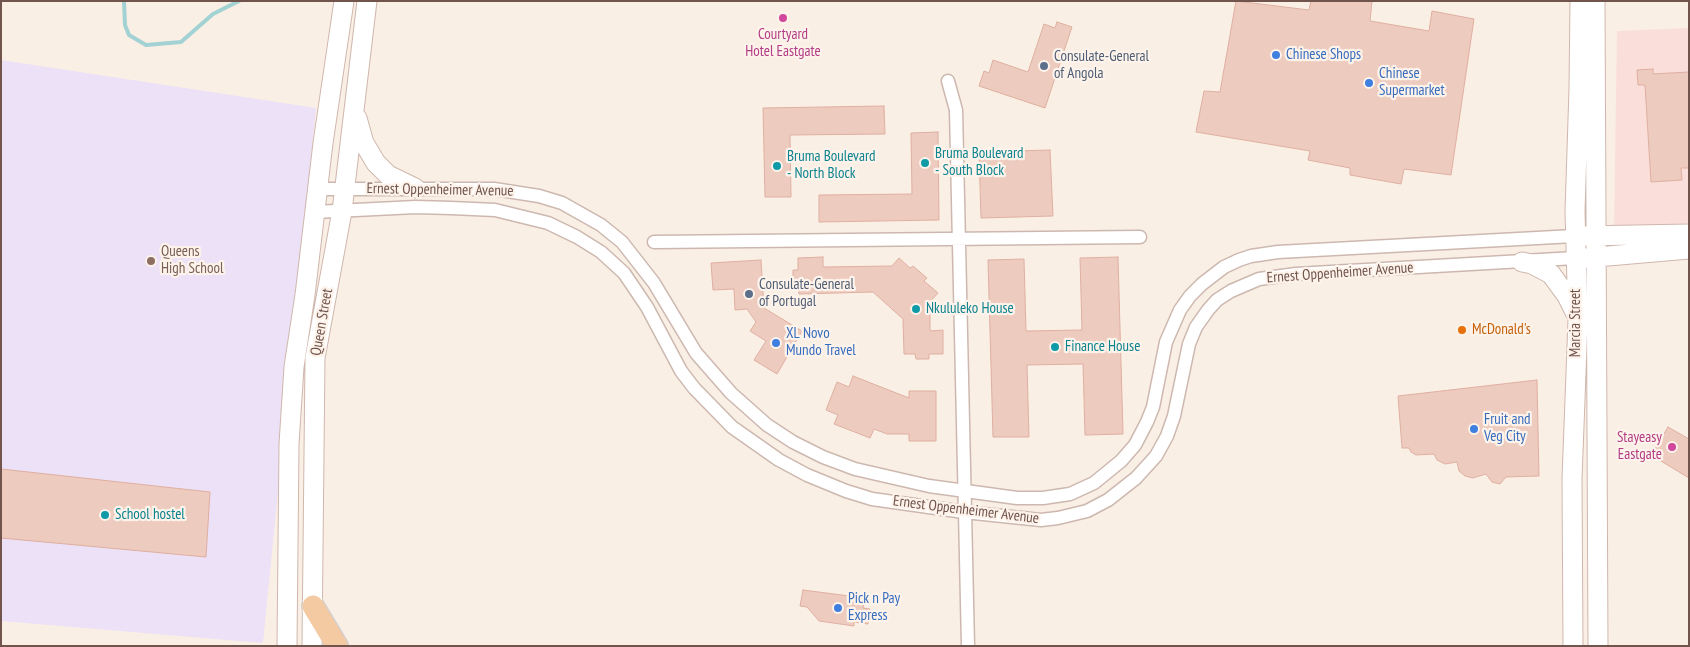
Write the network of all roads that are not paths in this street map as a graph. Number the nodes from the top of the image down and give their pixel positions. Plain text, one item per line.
1 (344, 1) edge
2 (1580, 1) edge
3 (1595, 1) edge
4 (367, 2) edge
5 (1587, 34) junction
6 (948, 81) dead end
7 (354, 107) junction
8 (345, 188) junction
9 (416, 188) junction
10 (317, 189) junction
11 (342, 211) junction
12 (315, 212) junction
13 (1689, 234) edge
14 (1574, 236) junction
15 (1595, 236) junction
16 (1140, 237) dead end
17 (960, 238) junction
18 (654, 242) dead end
19 (1689, 249) edge
20 (1597, 257) junction
21 (1575, 258) junction
22 (1522, 262) junction
23 (1578, 320) junction
24 (929, 486) junction
25 (964, 490) junction
26 (926, 506) junction
27 (964, 512) junction
28 (313, 606) junction
29 (287, 646) edge
30 (312, 646) edge
31 (337, 646) edge
32 (968, 646) edge
33 (1572, 646) edge
34 (1598, 646) edge

1 - 10 main road, Queen Street
2 - 5 main road, Marcia Street
3 - 5 main road, Marcia Street
4 - 7 main road, Queen Street
5 - 14 main road, Marcia Street
5 - 15 main road, Marcia Street
6 - 17 street
7 - 8 main road, Queen Street
7 - 9 main road
8 - 9 street, Ernest Oppenheimer Avenue
8 - 10 street, Ernest Oppenheimer Avenue
8 - 11 main road, Queen Street
9 - 24 street, Ernest Oppenheimer Avenue
10 - 12 main road, Queen Street
11 - 12 street, Ernest Oppenheimer Avenue
11 - 26 street, Ernest Oppenheimer Avenue
11 - 28 main road, Queen Street
12 - 29 main road, Queen Street
13 - 15 main road, Ernest Oppenheimer Avenue
14 - 15 main road, Ernest Oppenheimer Avenue
14 - 21 main road, Marcia Street
14 - 25 street, Ernest Oppenheimer Avenue
15 - 20 main road, Marcia Street
16 - 17 street
17 - 18 street
17 - 25 street
19 - 20 main road, Ernest Oppenheimer Avenue
20 - 21 main road, Ernest Oppenheimer Avenue
20 - 34 main road, Marcia Street
21 - 22 street, Ernest Oppenheimer Avenue
21 - 23 main road, Marcia Street
22 - 23 main road
22 - 27 street, Ernest Oppenheimer Avenue
23 - 33 main road, Marcia Street
24 - 25 street, Ernest Oppenheimer Avenue
24 - 26 street
25 - 27 street
26 - 27 street, Ernest Oppenheimer Avenue
27 - 32 street
28 - 30 main road, Queen Street
28 - 31 main road

